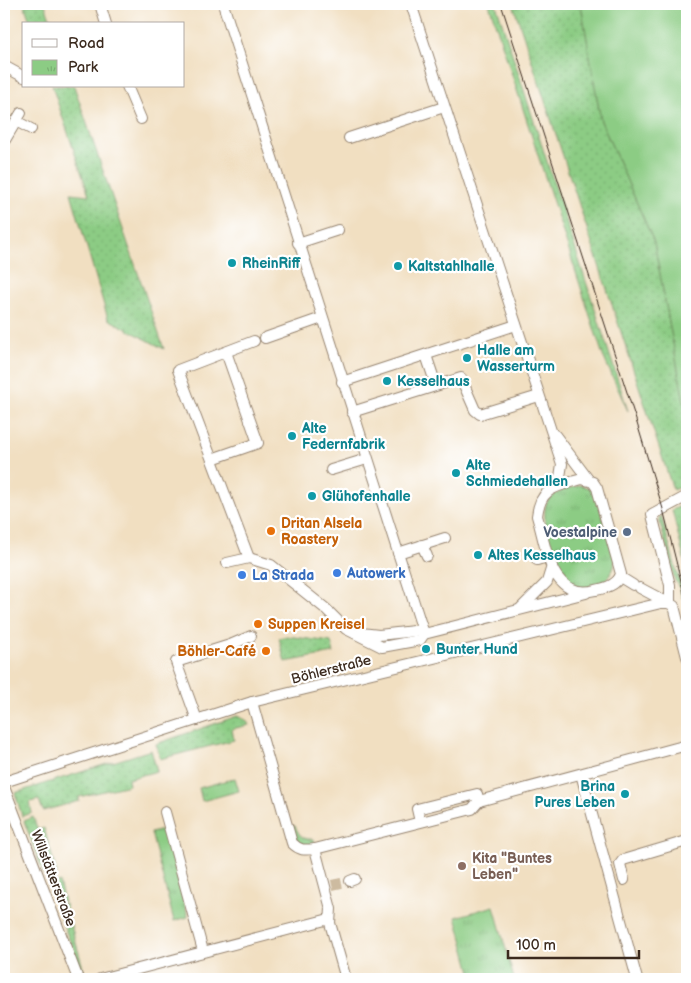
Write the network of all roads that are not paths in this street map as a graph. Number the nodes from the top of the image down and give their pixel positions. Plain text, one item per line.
1 (100, 4) edge
2 (223, 4) edge
3 (411, 4) edge
4 (105, 22) edge
5 (4, 66) edge
6 (22, 76) edge
7 (127, 88) edge
8 (444, 107) junction
9 (141, 119) dead end
10 (31, 130) dead end
11 (349, 138) dead end
12 (4, 139) edge
13 (338, 230) dead end
14 (298, 242) junction
15 (322, 318) junction
16 (516, 325) junction
17 (265, 338) dead end
18 (254, 341) dead end
19 (226, 352) junction
20 (426, 354) junction
21 (342, 382) junction
22 (436, 386) junction
23 (539, 396) junction
24 (352, 412) junction
25 (551, 430) junction
26 (212, 459) junction
27 (367, 459) junction
28 (331, 470) dead end
29 (588, 479) junction
30 (553, 488) junction
31 (687, 496) edge
32 (445, 538) dead end
33 (422, 545) junction
34 (398, 553) junction
35 (427, 556) dead end
36 (249, 558) junction
37 (537, 560) dead end
38 (550, 561) junction
39 (227, 563) dead end
40 (620, 577) junction
41 (586, 593) junction
42 (670, 603) junction
43 (518, 610) junction
44 (423, 632) junction
45 (251, 636) dead end
46 (687, 657) edge
47 (252, 702) junction
48 (197, 720) junction
49 (687, 745) edge
50 (581, 774) junction
51 (4, 782) edge
52 (4, 787) edge
53 (479, 801) junction
54 (165, 812) dead end
55 (420, 822) junction
56 (687, 841) edge
57 (315, 848) junction
58 (624, 880) dead end
59 (329, 919) junction
60 (203, 951) junction
61 (78, 979) edge
62 (100, 979) edge
63 (346, 979) edge
64 (638, 979) edge

1 - 4 street
2 - 14 street
3 - 8 street
5 - 6 street
7 - 9 street
8 - 11 street
8 - 16 street
10 - 12 street
13 - 14 street
14 - 15 street
15 - 17 street
15 - 21 street
16 - 20 street
16 - 23 street
18 - 19 street
19 - 26 street
19 - 26 street
20 - 21 street
20 - 22 street
21 - 24 street
22 - 23 street
22 - 24 street
23 - 25 street
24 - 27 street
25 - 29 street
25 - 30 street
26 - 36 street
27 - 28 street
27 - 34 street
29 - 30 street
29 - 40 street
30 - 38 street
31 - 42 street
32 - 33 street
33 - 34 street
33 - 35 street
34 - 44 street
36 - 39 street
36 - 44 street
37 - 38 street
38 - 41 street
38 - 43 street
40 - 41 street
40 - 42 street
41 - 43 street
42 - 46 street
42 - 47 street, Böhlerstraße
43 - 44 street
45 - 48 street
47 - 48 street, Böhlerstraße
47 - 57 street
48 - 51 street, Böhlerstraße
49 - 50 street
50 - 53 street
50 - 64 street
52 - 61 street, Willstätterstraße
53 - 55 street
53 - 55 street
54 - 60 street
55 - 57 street
56 - 58 street
57 - 59 street
59 - 60 street
59 - 63 street
60 - 62 street

